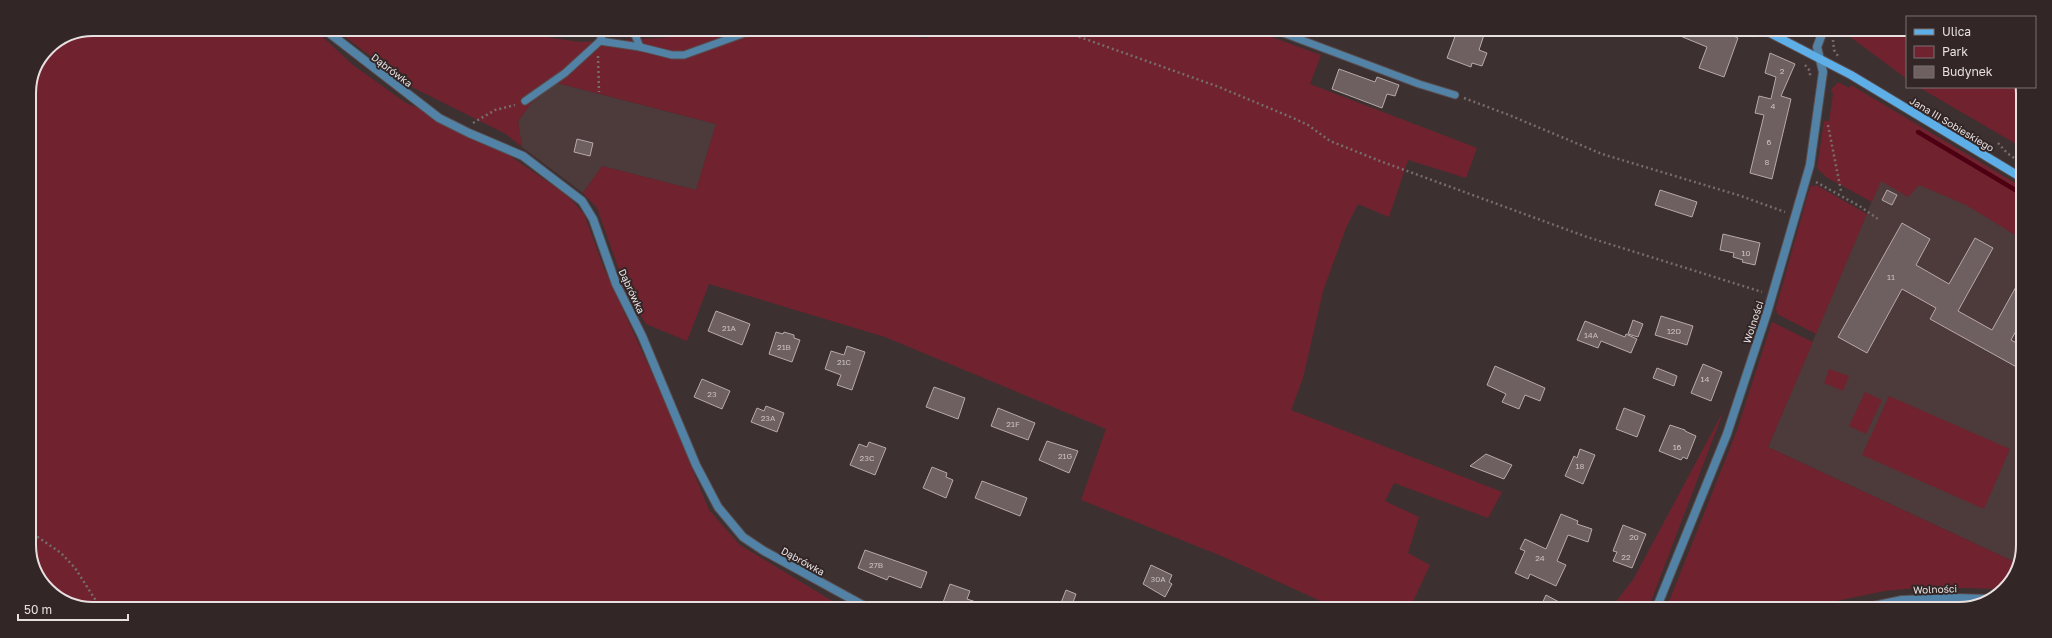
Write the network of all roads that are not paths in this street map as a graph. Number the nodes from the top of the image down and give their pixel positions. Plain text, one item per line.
1 (333, 36) edge
2 (602, 36) edge
3 (635, 36) edge
4 (734, 36) edge
5 (1291, 36) edge
6 (1776, 36) edge
7 (1821, 36) edge
8 (600, 41) junction
9 (640, 47) junction
10 (1820, 59) junction
11 (1455, 95) road end
12 (525, 101) road end
13 (2016, 174) edge
14 (1979, 599) edge
15 (857, 602) edge
16 (1659, 602) edge
17 (1892, 602) edge

1 - 15 street, Dąbrówka
2 - 8 lane
3 - 9 lane
4 - 9 lane
5 - 11 lane
6 - 10 street, Jana III Sobieskiego
7 - 10 street, Wolności
8 - 9 lane
8 - 12 lane
10 - 13 street, Jana III Sobieskiego
10 - 16 street, Wolności
14 - 17 street, Wolności

